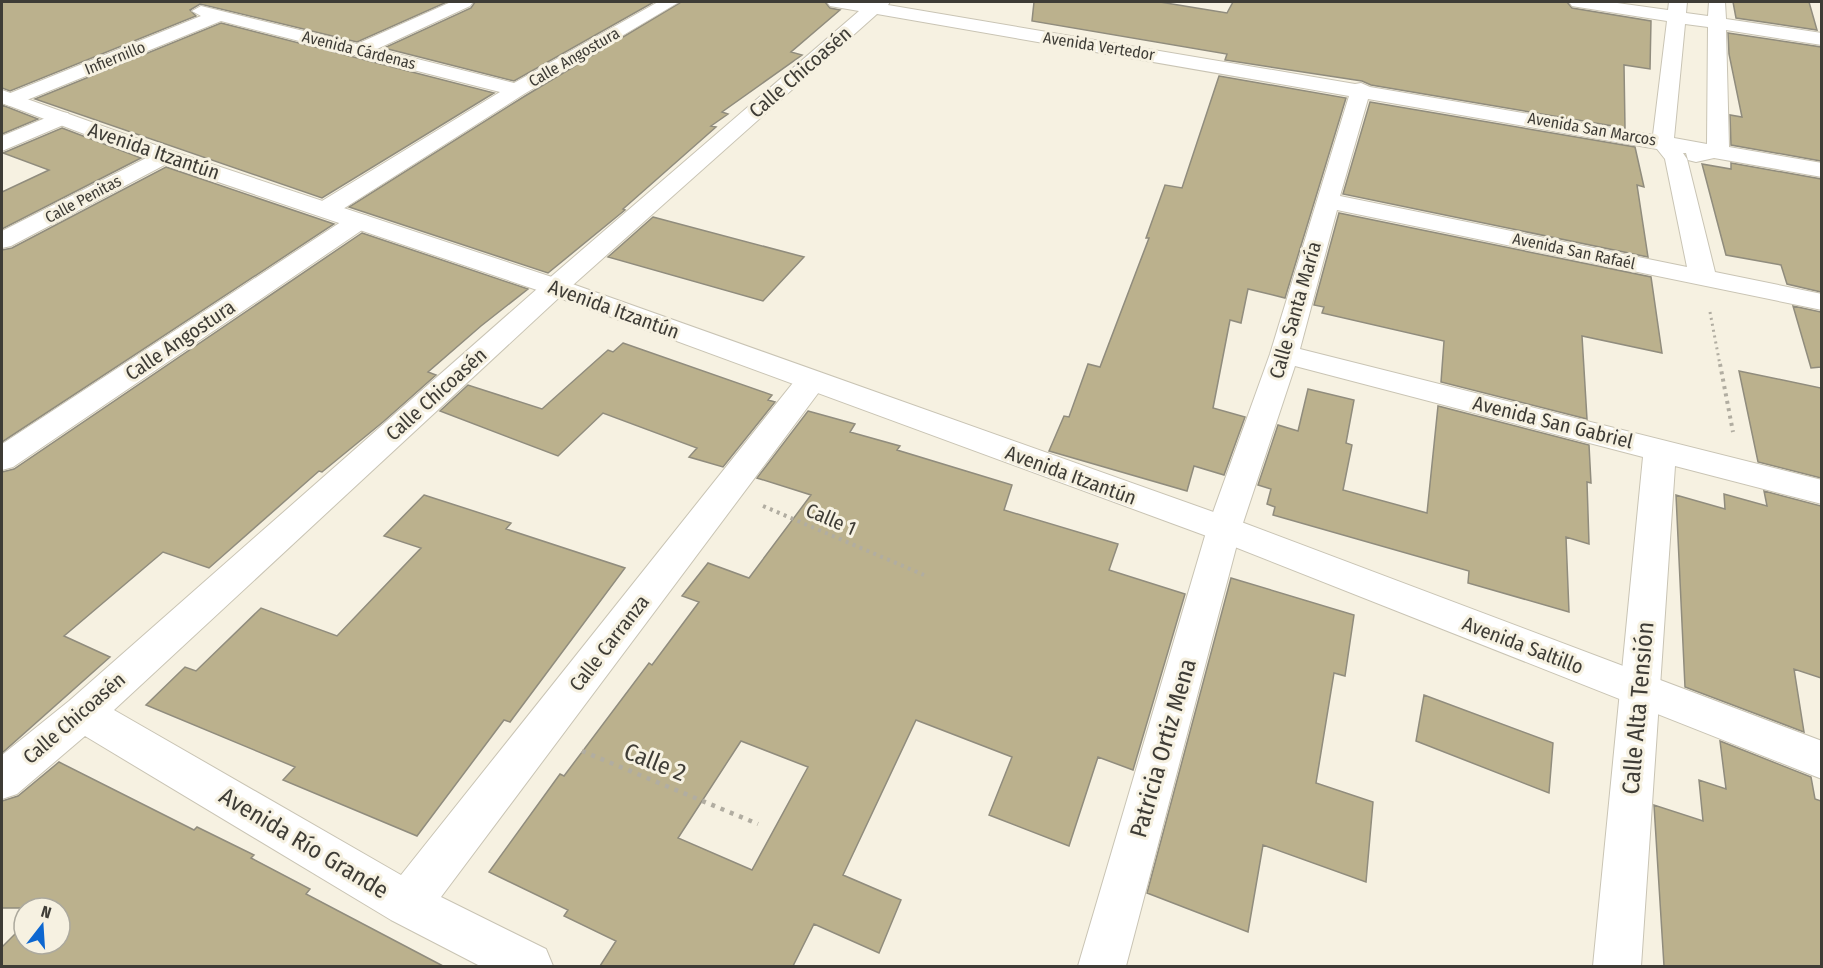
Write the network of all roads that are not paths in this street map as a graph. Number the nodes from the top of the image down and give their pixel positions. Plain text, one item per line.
1 (464, 2) edge
2 (670, 2) edge
3 (836, 2) edge
4 (1578, 2) edge
5 (1716, 2) edge
6 (876, 5) edge
7 (212, 9) edge
8 (1677, 9) edge
9 (1717, 23) junction
10 (1821, 39) edge
11 (360, 50) junction
12 (1362, 89) junction
13 (517, 90) junction
14 (6, 98) edge
15 (60, 118) junction
16 (2, 144) edge
17 (1670, 150) junction
18 (1718, 151) junction
19 (164, 156) junction
20 (1821, 170) edge
21 (1327, 201) junction
22 (326, 209) junction
23 (359, 221) junction
24 (2, 241) edge
25 (1703, 278) junction
26 (555, 287) junction
27 (1821, 302) edge
28 (1284, 354) junction
29 (811, 381) junction
30 (1660, 450) junction
31 (2, 459) edge
32 (1821, 492) edge
33 (1224, 530) junction
34 (1639, 691) junction
35 (83, 713) junction
36 (1821, 760) edge
37 (2, 780) edge
38 (407, 904) junction
39 (529, 966) edge
40 (1102, 966) edge
41 (1617, 966) edge

1 - 11 street
2 - 13 street, Calle Angostura
3 - 6 street, Avenida Vertedor
4 - 8 street
5 - 9 street
6 - 12 street, Avenida Vertedor
6 - 26 street, Calle Chicoasén
7 - 11 street, Avenida Cárdenas
7 - 14 street, Infiernillo
8 - 9 street
8 - 17 street
9 - 10 street
9 - 18 street
11 - 13 street, Avenida Cárdenas
12 - 17 street, Avenida San Marcos
12 - 21 street, Calle Santa María
13 - 22 street, Calle Angostura
14 - 15 street, Avenida Itzantún
15 - 16 street
15 - 19 street, Avenida Itzantún
17 - 18 street
17 - 25 street
18 - 20 street
19 - 22 street, Avenida Itzantún
19 - 24 street, Calle Penitas
21 - 25 street, Avenida San Rafaél
21 - 28 street, Calle Santa María
22 - 23 street, Avenida Itzantún
23 - 26 street, Avenida Itzantún
23 - 31 street, Calle Angostura
25 - 27 street, Avenida San Rafaél
26 - 29 street, Avenida Itzantún
26 - 35 street, Calle Chicoasén
28 - 30 street, Avenida San Gabriel
28 - 33 street, Calle Santa María
29 - 33 street, Avenida Itzantún
29 - 38 street, Calle Carranza
30 - 32 street, Avenida San Gabriel
30 - 34 street, Calle Alta Tensión
33 - 34 street, Avenida Saltillo
33 - 40 street, Patricia Ortiz Mena
34 - 36 street, Avenida Saltillo
34 - 41 street, Calle Alta Tensión
35 - 37 street, Calle Chicoasén
35 - 38 street, Avenida Río Grande
38 - 39 street, Avenida Río Grande

